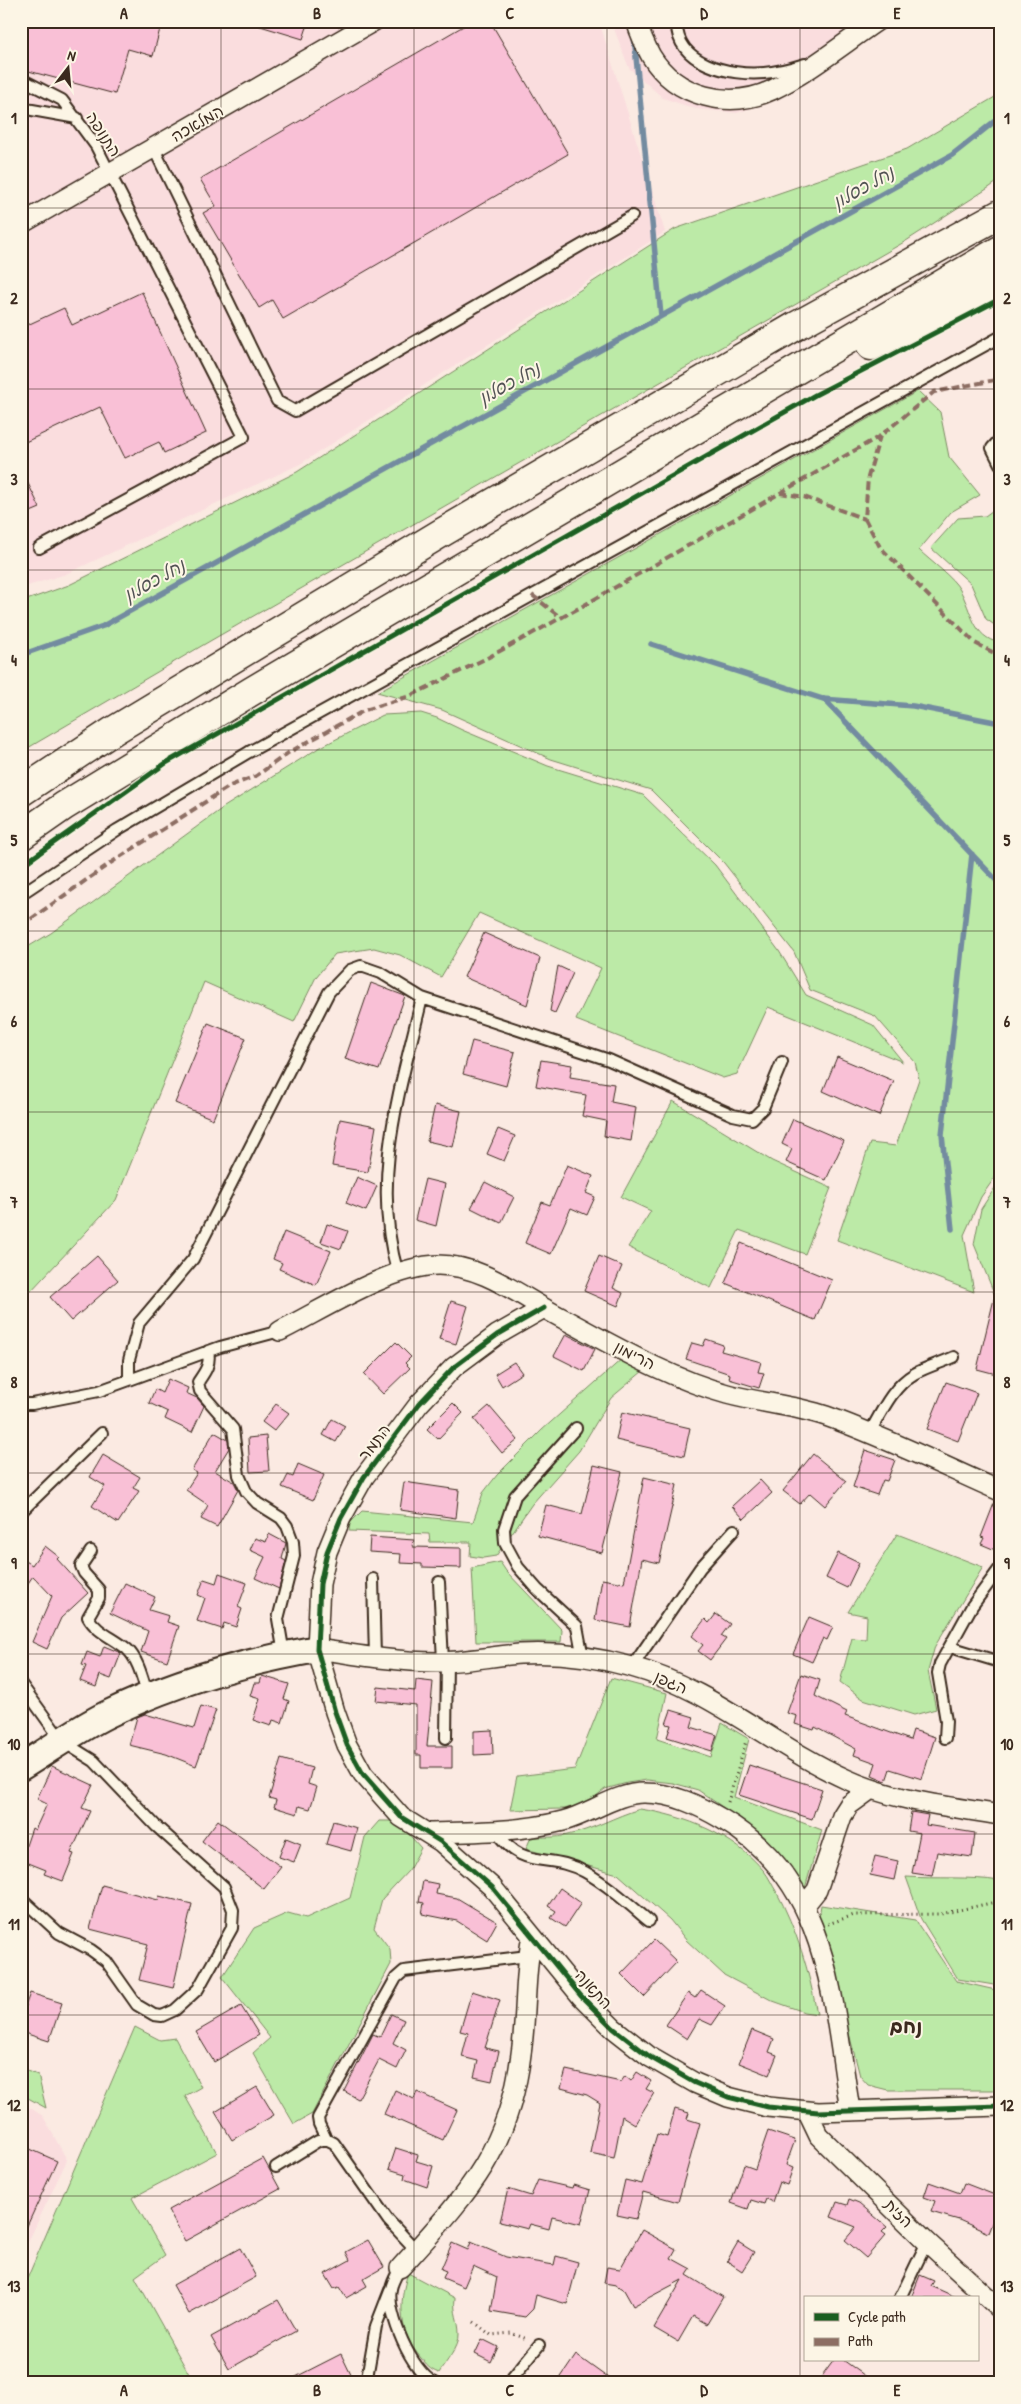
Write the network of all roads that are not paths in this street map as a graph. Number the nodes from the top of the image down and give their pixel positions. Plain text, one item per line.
1 (374, 21) edge
2 (636, 21) edge
3 (677, 21) edge
4 (788, 21) edge
5 (806, 21) edge
6 (877, 21) edge
7 (823, 58) junction
8 (21, 79) edge
9 (21, 108) edge
10 (76, 118) junction
11 (154, 148) junction
12 (111, 173) junction
13 (1000, 202) edge
14 (1000, 214) edge
15 (632, 216) dead end
16 (21, 224) edge
17 (1000, 250) edge
18 (913, 263) junction
19 (1000, 280) edge
20 (1000, 337) edge
21 (1000, 439) edge
22 (1000, 464) edge
23 (634, 467) junction
24 (39, 548) dead end
25 (21, 792) edge
26 (21, 836) edge
27 (21, 894) edge
28 (422, 998) junction
29 (782, 1062) dead end
30 (398, 1274) junction
31 (544, 1308) junction
32 (280, 1331) joint
33 (208, 1351) junction
34 (954, 1357) dead end
35 (129, 1380) junction
36 (21, 1404) edge
37 (576, 1428) dead end
38 (102, 1433) dead end
39 (869, 1434) junction
40 (1000, 1491) edge
41 (21, 1512) edge
42 (734, 1530) dead end
43 (91, 1551) dead end
44 (1000, 1568) edge
45 (373, 1579) dead end
46 (439, 1582) dead end
47 (950, 1647) junction
48 (317, 1649) junction
49 (285, 1655) junction
50 (375, 1656) junction
51 (582, 1658) junction
52 (445, 1661) junction
53 (1000, 1662) edge
54 (632, 1667) junction
55 (21, 1684) edge
56 (148, 1696) junction
57 (446, 1738) dead end
58 (945, 1738) dead end
59 (62, 1741) junction
60 (21, 1767) edge
61 (871, 1789) junction
62 (998, 1814) edge
63 (495, 1830) junction
64 (427, 1834) junction
65 (21, 1898) edge
66 (805, 1905) junction
67 (649, 1921) dead end
68 (532, 1936) junction
69 (528, 1956) junction
70 (1000, 2106) edge
71 (807, 2110) junction
72 (850, 2110) junction
73 (326, 2139) junction
74 (276, 2167) dead end
75 (927, 2242) junction
76 (416, 2250) junction
77 (400, 2268) joint
78 (390, 2289) junction
79 (901, 2296) edge
80 (1000, 2309) edge
81 (539, 2345) road end
82 (366, 2383) edge
83 (435, 2383) edge
84 (508, 2383) edge

1 - 11 street, המלאכה
2 - 7 street
3 - 7 lane
4 - 5 lane
6 - 7 street
8 - 10 lane, התנופה
9 - 10 lane
10 - 12 lane, התנופה
11 - 12 street, המלאכה
11 - 15 lane
12 - 16 street, המלאכה
12 - 24 lane, התנופה
13 - 18 highway
14 - 18 highway
17 - 23 highway
18 - 25 highway
19 - 23 highway
20 - 27 lane
21 - 22 lane
23 - 26 highway
28 - 29 lane
28 - 30 lane
28 - 35 lane
30 - 31 street, הרימון
30 - 32 street, הרימון
31 - 39 street, הרימון
31 - 48 street, התמר
32 - 33 lane
33 - 35 lane
33 - 49 lane
34 - 39 lane
35 - 36 lane
37 - 51 lane
38 - 41 lane
39 - 40 street, הרימון
42 - 54 lane
43 - 56 lane
44 - 47 lane
45 - 50 lane
46 - 52 lane
47 - 53 lane
47 - 58 lane
48 - 49 main road
48 - 50 street, הגפן
48 - 64 street, התאנה
49 - 56 main road
50 - 52 street, הגפן
51 - 52 street, הגפן
51 - 54 street, הגפן
52 - 57 lane
54 - 61 street, הגפן
55 - 59 lane
56 - 59 main road
59 - 60 main road
59 - 65 lane
61 - 62 street, הגפן
61 - 66 street
63 - 64 street
63 - 66 street
63 - 67 lane
64 - 68 street, התאנה
66 - 72 street
68 - 69 street
68 - 71 street, התאנה
69 - 73 lane
69 - 76 street
70 - 72 street, התאנה
71 - 72 street, התאנה
71 - 75 street, הזית
73 - 74 lane
73 - 76 lane
75 - 79 lane
75 - 80 street, הזית
76 - 77 street
77 - 78 lane
78 - 82 lane
78 - 83 lane
81 - 84 lane

